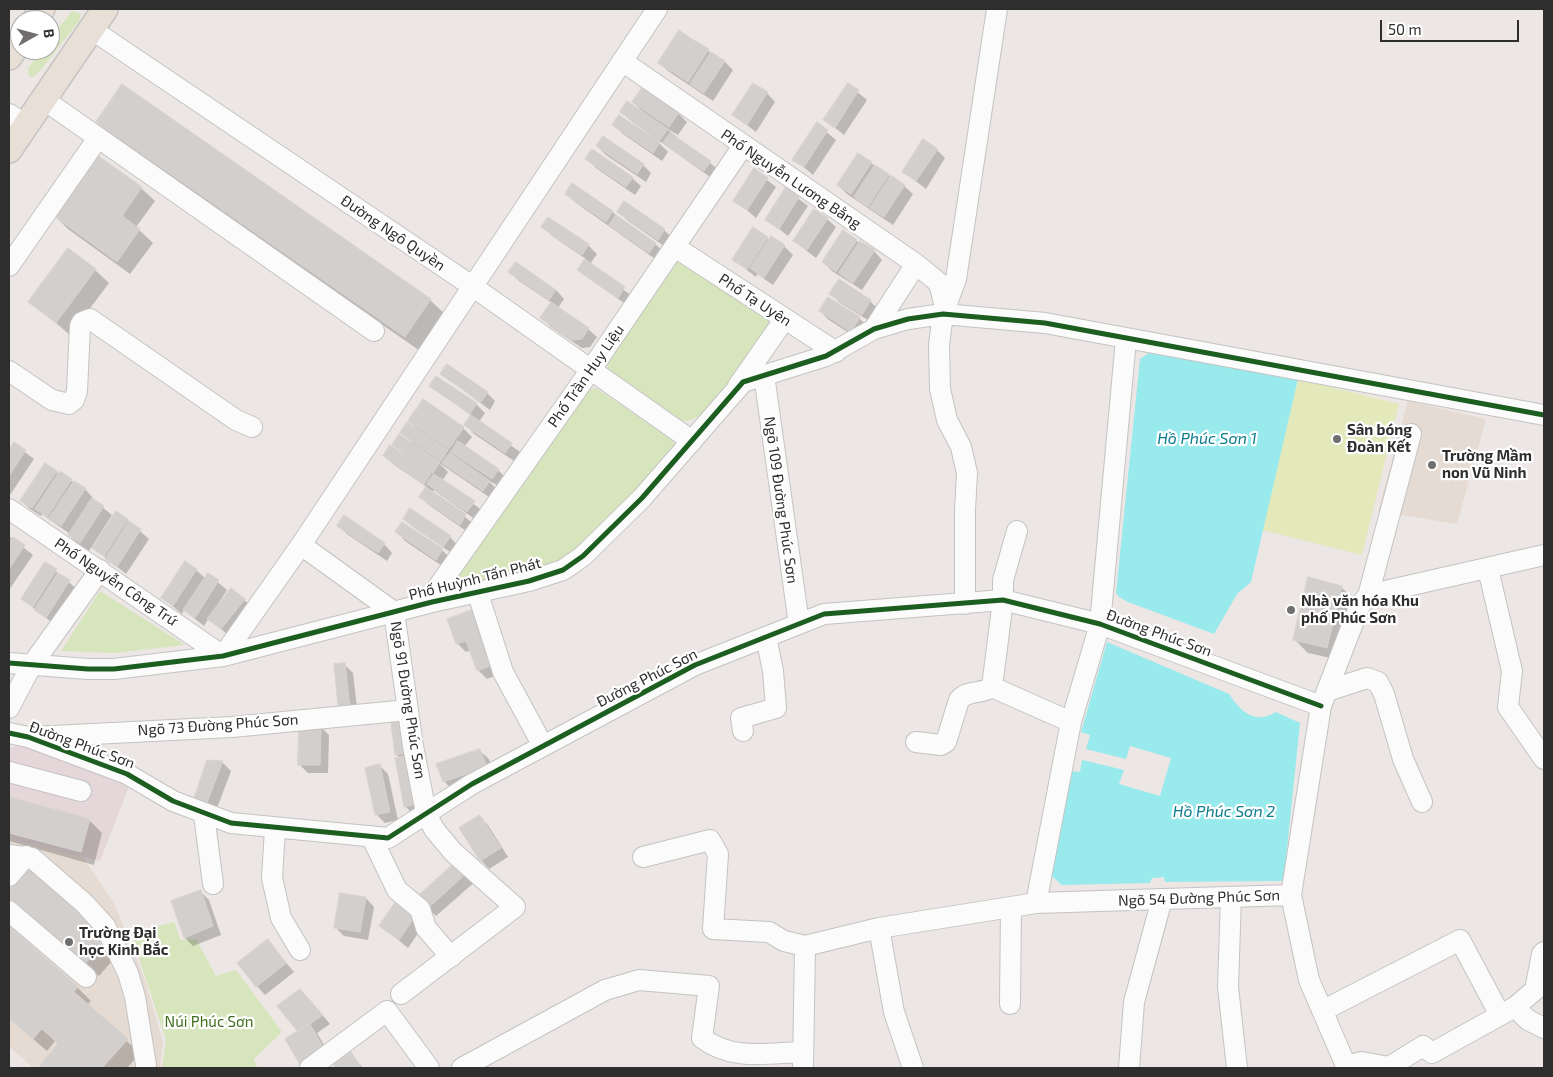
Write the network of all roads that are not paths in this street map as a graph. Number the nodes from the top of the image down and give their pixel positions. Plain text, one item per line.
1 (105, 9) edge
2 (658, 9) edge
3 (997, 9) edge
4 (91, 29) junction
5 (622, 61) junction
6 (43, 99) junction
7 (17, 119) edge
8 (98, 138) junction
9 (743, 146) junction
10 (9, 150) edge
11 (675, 247) junction
12 (916, 264) junction
13 (9, 266) edge
14 (472, 286) junction
15 (944, 311) junction
16 (784, 320) junction
17 (874, 329) junction
18 (374, 331) dead end
19 (1126, 339) junction
20 (836, 352) junction
21 (592, 368) junction
22 (9, 371) edge
23 (764, 376) junction
24 (737, 387) junction
25 (1544, 415) edge
26 (252, 427) dead end
27 (1411, 434) dead end
28 (692, 441) junction
29 (9, 509) edge
30 (1017, 531) dead end
31 (301, 545) junction
32 (1544, 555) edge
33 (1488, 569) junction
34 (100, 570) junction
35 (478, 594) junction
36 (1368, 596) junction
37 (1004, 600) junction
38 (426, 604) junction
39 (965, 604) junction
40 (394, 612) junction
41 (799, 624) junction
42 (1100, 624) junction
43 (766, 637) junction
44 (223, 656) junction
45 (9, 663) edge
46 (31, 666) junction
47 (992, 687) junction
48 (1324, 699) junction
49 (9, 708) edge
50 (408, 710) junction
51 (1071, 722) junction
52 (743, 731) dead end
53 (18, 735) edge
54 (916, 742) dead end
55 (543, 746) junction
56 (1544, 759) edge
57 (9, 772) edge
58 (81, 792) dead end
59 (1422, 802) dead end
60 (426, 813) junction
61 (204, 815) junction
62 (276, 828) junction
63 (371, 836) junction
64 (17, 855) edge
65 (643, 857) dead end
66 (9, 876) edge
67 (213, 884) dead end
68 (1291, 895) junction
69 (1231, 897) junction
70 (1162, 899) junction
71 (1036, 903) junction
72 (1011, 907) junction
73 (9, 911) edge
74 (880, 928) junction
75 (805, 946) junction
76 (300, 950) dead end
77 (1544, 952) edge
78 (450, 957) junction
79 (86, 978) dead end
80 (401, 994) dead end
81 (1010, 1004) dead end
82 (1322, 1011) junction
83 (1507, 1011) junction
84 (1544, 1028) edge
85 (802, 1060) edge
86 (146, 1065) dead end
87 (1346, 1067) edge
88 (310, 1068) edge
89 (429, 1068) edge
90 (462, 1068) edge
91 (913, 1068) edge
92 (1129, 1068) edge
93 (1237, 1068) edge

1 - 4 main road
2 - 5 street
3 - 15 street
4 - 6 main road
4 - 14 street, Đường Ngô Quyền
5 - 9 street, Phố Nguyễn Lương Bằng
5 - 14 street
6 - 7 main road
6 - 8 street
7 - 10 main road
8 - 13 street
8 - 18 street
9 - 11 street, Phố Trần Huy Liệu
9 - 12 street, Phố Nguyễn Lương Bằng
11 - 16 street, Phố Tạ Uyên
11 - 21 street, Phố Trần Huy Liệu
12 - 15 street, Phố Nguyễn Lương Bằng
12 - 17 street
14 - 21 street, Đường Ngô Quyền
14 - 31 street
15 - 17 street, Phố Huỳnh Tấn Phát
15 - 19 street, Phố Huỳnh Tấn Phát
15 - 39 street
16 - 20 street, Phố Tạ Uyên
16 - 24 street
17 - 20 street, Phố Huỳnh Tấn Phát
19 - 25 street, Phố Huỳnh Tấn Phát
19 - 42 street
20 - 23 street, Phố Huỳnh Tấn Phát
21 - 28 street, Đường Ngô Quyền
21 - 38 street, Phố Trần Huy Liệu
22 - 26 street
23 - 24 street, Phố Huỳnh Tấn Phát
23 - 41 street, Ngõ 109 Đường Phúc Sơn
24 - 28 street, Phố Huỳnh Tấn Phát
27 - 36 street, Ngõ 54 Đường Phúc Sơn
28 - 35 street, Phố Huỳnh Tấn Phát
29 - 34 street, Phố Nguyễn Công Trứ
30 - 37 street
31 - 40 street, Ngõ 91 Đường Phúc Sơn
31 - 44 street
32 - 33 street
33 - 36 street
33 - 56 street
34 - 44 street, Phố Nguyễn Công Trứ
34 - 46 street
35 - 38 street, Phố Huỳnh Tấn Phát
35 - 55 street
36 - 48 street, Ngõ 54 Đường Phúc Sơn
37 - 39 street, Đường Phúc Sơn
37 - 42 street, Đường Phúc Sơn
37 - 47 street
38 - 40 street, Phố Huỳnh Tấn Phát
39 - 41 street, Đường Phúc Sơn
40 - 44 street, Phố Huỳnh Tấn Phát
40 - 50 street, Ngõ 91 Đường Phúc Sơn
41 - 43 street, Đường Phúc Sơn
42 - 48 street, Đường Phúc Sơn
42 - 51 street
43 - 52 street
43 - 55 street, Đường Phúc Sơn
44 - 46 street, Phố Huỳnh Tấn Phát
45 - 46 street, Phố Huỳnh Tấn Phát
46 - 49 street
47 - 51 street
47 - 54 street
48 - 59 street
48 - 68 street, Ngõ 54 Đường Phúc Sơn
50 - 53 street, Ngõ 73 Đường Phúc Sơn
50 - 60 street, Ngõ 91 Đường Phúc Sơn
51 - 71 street
53 - 61 street, Đường Phúc Sơn
55 - 60 street, Đường Phúc Sơn
57 - 58 street
60 - 63 street, Đường Phúc Sơn
60 - 78 street
61 - 62 street, Đường Phúc Sơn
61 - 67 street
62 - 63 street, Đường Phúc Sơn
62 - 76 street
63 - 78 street
64 - 66 street
64 - 86 street
65 - 75 street
68 - 69 street, Ngõ 54 Đường Phúc Sơn
68 - 82 street
69 - 70 street, Ngõ 54 Đường Phúc Sơn
69 - 93 street
70 - 71 street, Ngõ 54 Đường Phúc Sơn
70 - 92 street
71 - 72 street, Ngõ 54 Đường Phúc Sơn
72 - 74 street, Ngõ 54 Đường Phúc Sơn
72 - 81 street
73 - 79 street
74 - 75 street, Ngõ 54 Đường Phúc Sơn
74 - 91 street
75 - 85 street
77 - 83 street
78 - 80 street
82 - 83 street
82 - 87 street
83 - 84 street
83 - 87 street
85 - 90 street
88 - 89 street

